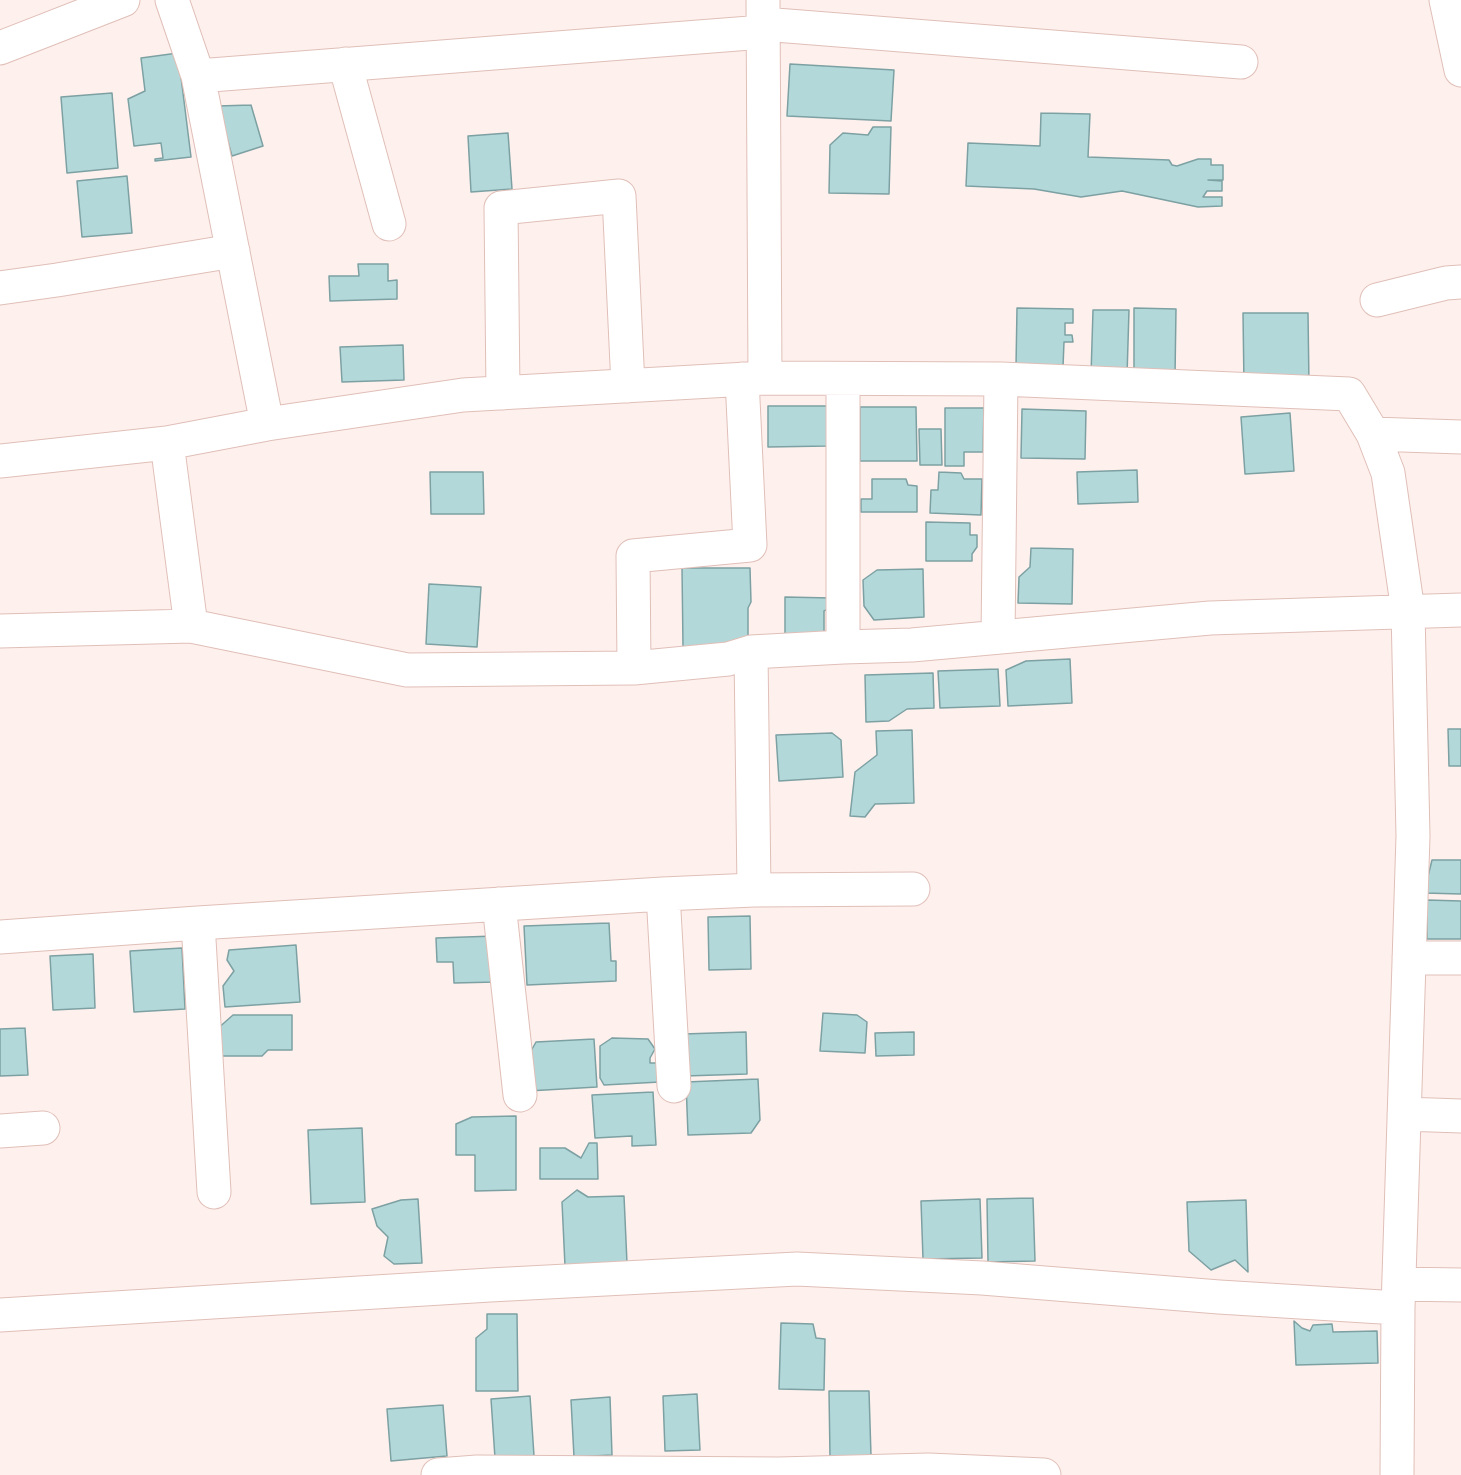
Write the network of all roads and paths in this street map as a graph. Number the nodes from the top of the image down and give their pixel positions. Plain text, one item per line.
1 (123, 0) edge
2 (172, 0) edge
3 (1446, 0) edge
4 (763, 19) edge
5 (0, 48) edge
6 (1241, 62) dead end
7 (345, 64) junction
8 (1461, 70) edge
9 (198, 76) junction
10 (389, 224) dead end
11 (233, 251) junction
12 (1461, 282) edge
13 (0, 288) edge
14 (1377, 300) dead end
15 (754, 379) junction
16 (843, 379) junction
17 (1001, 380) junction
18 (628, 386) junction
19 (503, 393) junction
20 (267, 424) junction
21 (1373, 434) junction
22 (1461, 437) edge
23 (167, 443) junction
24 (0, 460) edge
25 (1461, 610) edge
26 (1408, 611) junction
27 (191, 626) junction
28 (0, 631) edge
29 (999, 637) junction
30 (843, 647) junction
31 (752, 652) junction
32 (634, 668) junction
33 (913, 889) dead end
34 (754, 890) junction
35 (663, 894) junction
36 (499, 904) junction
37 (198, 923) junction
38 (0, 937) edge
39 (1409, 958) junction
40 (1461, 958) edge
41 (674, 1086) dead end
42 (520, 1095) dead end
43 (1404, 1114) junction
44 (1461, 1116) edge
45 (43, 1128) dead end
46 (0, 1131) edge
47 (214, 1192) dead end
48 (1461, 1285) edge
49 (1398, 1296) junction
50 (0, 1315) edge
51 (477, 1473) edge
52 (928, 1473) edge
53 (631, 1474) edge
54 (779, 1474) edge
55 (438, 1475) edge
56 (1044, 1475) edge
57 (1397, 1475) edge

1 - 5 street
2 - 9 street
3 - 8 street
4 - 6 street
4 - 7 street
4 - 15 street
7 - 9 street
7 - 10 street
9 - 11 street
11 - 13 street
11 - 20 street
12 - 14 street
15 - 16 street
15 - 18 street
15 - 32 street
16 - 17 street
16 - 30 street
17 - 21 street
17 - 29 street
18 - 19 street
18 - 19 street
19 - 20 street
20 - 23 street
21 - 22 street
21 - 26 street
23 - 24 street
23 - 27 street
25 - 26 street
26 - 29 street
26 - 39 street
27 - 28 street
27 - 32 street
29 - 30 street
30 - 31 street
31 - 32 street
31 - 34 street
33 - 34 street
34 - 35 street
35 - 36 street
35 - 41 street
36 - 37 street
36 - 42 street
37 - 38 street
37 - 47 street
39 - 40 street
39 - 43 street
43 - 44 street
43 - 49 street
45 - 46 street
48 - 49 street
49 - 50 street
49 - 57 street
51 - 53 street
51 - 55 street
52 - 54 street
52 - 56 street
53 - 54 street

